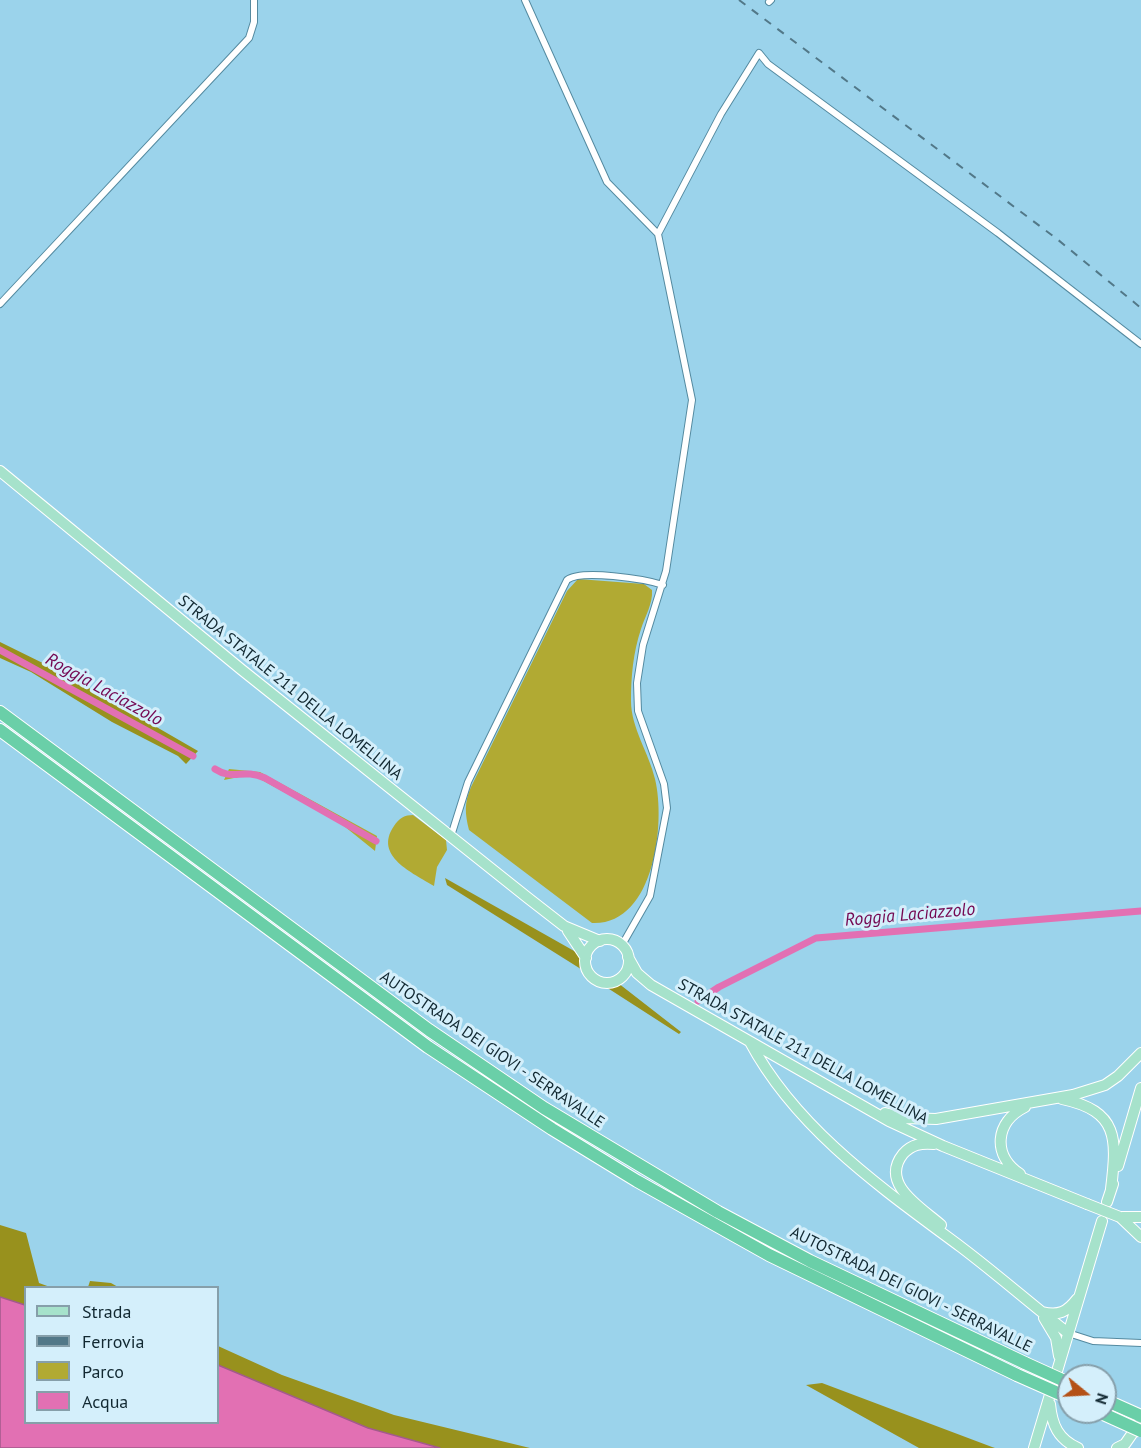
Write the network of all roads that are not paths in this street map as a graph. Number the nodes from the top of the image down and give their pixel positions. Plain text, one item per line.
1 (254, 0) edge
2 (525, 0) edge
3 (658, 234) junction
4 (0, 304) edge
5 (1141, 344) edge
6 (0, 471) edge
7 (663, 585) junction
8 (0, 712) edge
9 (0, 730) edge
10 (451, 836) junction
11 (564, 926) junction
12 (600, 941) junction
13 (622, 945) junction
14 (628, 957) junction
15 (585, 958) junction
16 (615, 981) junction
17 (651, 985) junction
18 (750, 1042) junction
19 (1141, 1053) edge
20 (1141, 1088) edge
21 (1059, 1098) junction
22 (1033, 1103) junction
23 (1141, 1104) edge
24 (860, 1105) junction
25 (1127, 1135) junction
26 (943, 1146) junction
27 (1041, 1186) junction
28 (1111, 1189) junction
29 (1107, 1202) dead end
30 (1141, 1216) edge
31 (1120, 1217) junction
32 (1102, 1221) dead end
33 (1141, 1226) edge
34 (1141, 1237) edge
35 (961, 1248) junction
36 (1081, 1294) junction
37 (1039, 1311) junction
38 (1068, 1333) junction
39 (1141, 1343) edge
40 (1060, 1362) junction
41 (1057, 1378) edge
42 (1057, 1393) edge
43 (1050, 1396) junction
44 (1117, 1405) edge
45 (1141, 1416) edge
46 (1117, 1420) edge
47 (1141, 1421) edge
48 (1141, 1431) edge
49 (1034, 1448) edge
50 (1078, 1448) edge
51 (1117, 1448) edge

1 - 4 street
2 - 3 street
3 - 5 street
3 - 7 street
6 - 10 main road, STRADA STATALE 211 DELLA LOMELLINA
7 - 10 street
7 - 13 street
8 - 41 highway, AUTOSTRADA DEI GIOVI - SERRAVALLE, bridge
9 - 42 highway, AUTOSTRADA DEI GIOVI - SERRAVALLE, bridge
10 - 11 main road, STRADA STATALE 211 DELLA LOMELLINA
11 - 12 main road, STRADA STATALE 211 DELLA LOMELLINA
11 - 15 main road, STRADA STATALE 211 DELLA LOMELLINA
12 - 13 main road, STRADA STATALE 211 DELLA LOMELLINA
12 - 15 main road
13 - 14 main road, STRADA STATALE 211 DELLA LOMELLINA
14 - 16 main road
14 - 17 main road, STRADA STATALE 211 DELLA LOMELLINA
15 - 16 main road, STRADA STATALE 211 DELLA LOMELLINA
16 - 17 main road, STRADA STATALE 211 DELLA LOMELLINA
17 - 18 main road, STRADA STATALE 211 DELLA LOMELLINA
18 - 24 main road, STRADA STATALE 211 DELLA LOMELLINA
18 - 35 main road
19 - 21 main road
20 - 25 main road
21 - 22 main road
21 - 28 main road
22 - 24 main road
22 - 27 main road
23 - 25 main road
24 - 26 main road, STRADA STATALE 211 DELLA LOMELLINA
25 - 28 main road
26 - 27 main road, STRADA STATALE 211 DELLA LOMELLINA
26 - 35 main road
27 - 31 main road, STRADA STATALE 211 DELLA LOMELLINA, bridge
28 - 29 main road
30 - 31 main road
31 - 33 main road, STRADA STATALE 211 DELLA LOMELLINA
31 - 34 main road
32 - 36 main road
35 - 37 main road
36 - 37 main road
36 - 38 main road
37 - 38 main road
37 - 40 main road
38 - 39 street
38 - 40 main road
40 - 43 main road
43 - 49 main road
43 - 50 main road
44 - 45 highway
46 - 48 highway, bridge
47 - 51 main road

